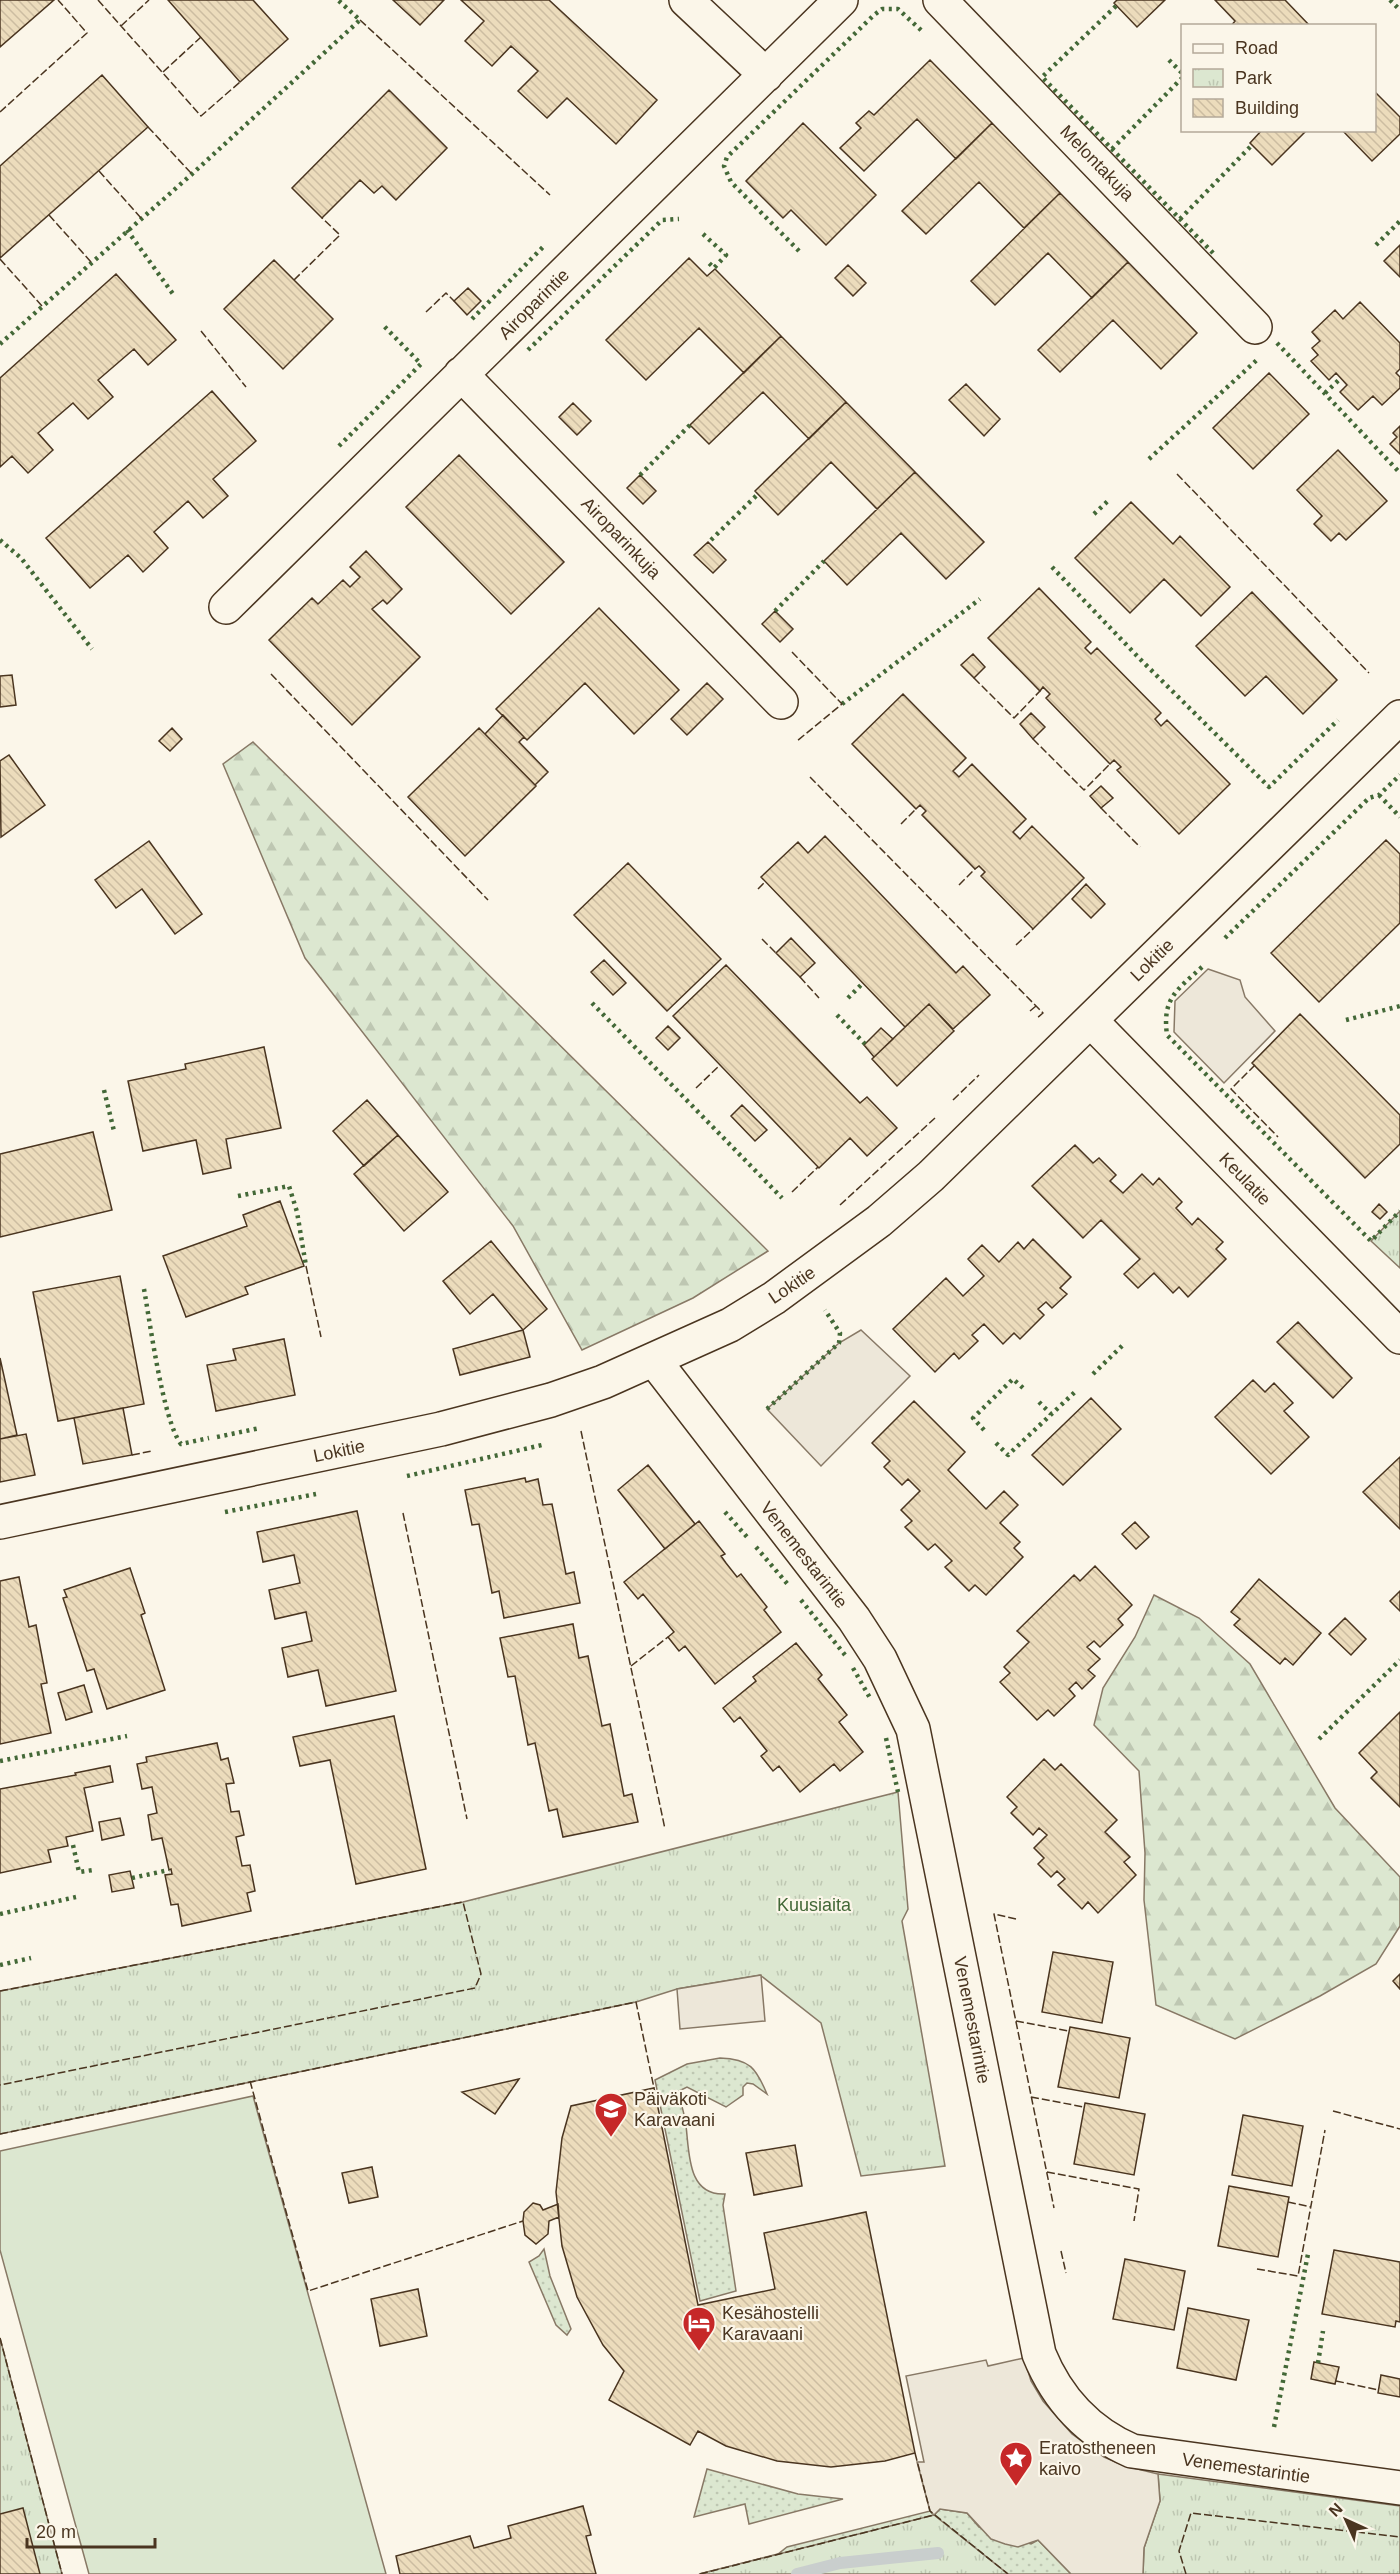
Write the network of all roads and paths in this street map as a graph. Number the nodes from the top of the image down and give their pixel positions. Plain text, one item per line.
1 (686, 0) edge
2 (841, 0) edge
3 (940, 0) edge
4 (766, 75) junction
5 (1255, 327) dead end
6 (461, 374) junction
7 (226, 607) dead end
8 (781, 702) dead end
9 (1400, 717) edge
10 (1091, 1021) junction
11 (1400, 1337) edge
12 (654, 1360) junction
13 (0, 1522) edge
14 (1400, 2488) edge

1 - 4 street
2 - 4 street, Airoparintie
3 - 5 street, Melontakuja
4 - 6 street, Airoparintie
6 - 7 street, Airoparintie
6 - 8 street, Airoparinkuja
9 - 10 street, Lokitie
10 - 11 street, Keulatie
10 - 12 street, Lokitie
12 - 13 street, Lokitie
12 - 14 street, Venemestarintie

